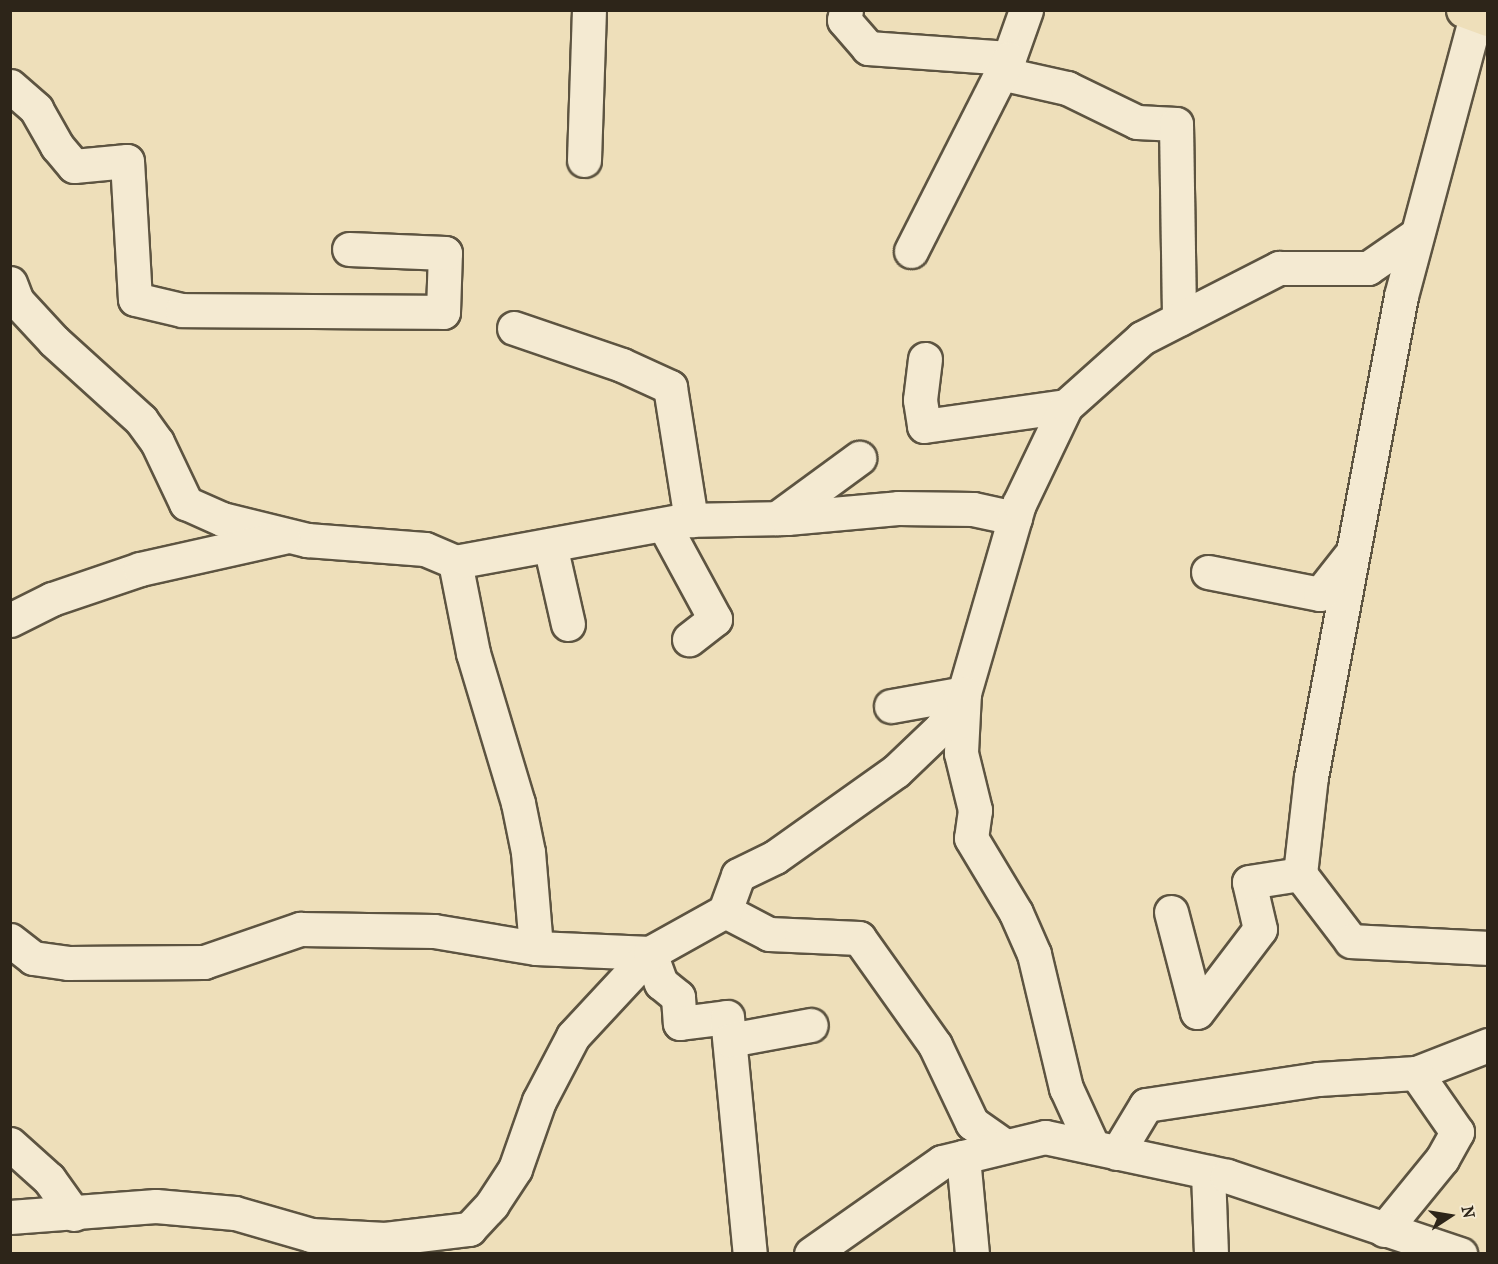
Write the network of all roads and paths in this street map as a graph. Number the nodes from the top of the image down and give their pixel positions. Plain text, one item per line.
1 (589, 10) edge
2 (846, 10) edge
3 (1026, 10) edge
4 (1476, 15) edge
5 (1004, 66) junction
6 (10, 86) edge
7 (584, 160) dead end
8 (1416, 235) junction
9 (349, 249) dead end
10 (911, 251) dead end
11 (10, 283) edge
12 (1179, 319) junction
13 (514, 328) dead end
14 (925, 359) dead end
15 (1066, 406) junction
16 (860, 458) dead end
17 (777, 518) junction
18 (1015, 518) junction
19 (677, 522) junction
20 (289, 536) junction
21 (550, 545) junction
22 (1353, 553) junction
23 (455, 562) junction
24 (1208, 572) dead end
25 (10, 620) edge
26 (568, 624) dead end
27 (689, 639) dead end
28 (964, 693) junction
29 (891, 706) dead end
30 (1300, 874) junction
31 (725, 911) junction
32 (1171, 912) dead end
33 (10, 940) edge
34 (536, 948) junction
35 (1488, 948) edge
36 (650, 952) junction
37 (811, 1025) dead end
38 (730, 1040) junction
39 (1488, 1045) edge
40 (1416, 1074) junction
41 (10, 1144) edge
42 (1005, 1146) junction
43 (1105, 1150) junction
44 (963, 1156) junction
45 (1208, 1172) junction
46 (74, 1214) junction
47 (10, 1217) edge
48 (1384, 1230) junction
49 (384, 1246) edge
50 (750, 1254) edge
51 (811, 1254) edge
52 (972, 1254) edge
53 (1211, 1254) edge
54 (1460, 1254) edge

1 - 7 street
2 - 5 street
3 - 5 street
4 - 8 street
5 - 10 street
5 - 12 street
6 - 9 street
8 - 12 street
8 - 22 street
11 - 20 street
12 - 15 street
13 - 19 street
14 - 15 street
15 - 18 street
16 - 17 street
17 - 18 street
17 - 19 street
18 - 28 street
19 - 21 street
19 - 27 street
20 - 23 street
20 - 25 street
21 - 23 street
21 - 26 street
22 - 24 street
22 - 30 street
23 - 34 street
28 - 29 street
28 - 31 street
28 - 43 street
30 - 32 street
30 - 35 street
31 - 36 street
31 - 42 street
33 - 34 street
34 - 36 street
36 - 38 street
36 - 49 street
37 - 38 street
38 - 50 street
39 - 40 street
40 - 43 street
40 - 48 street
41 - 46 street
42 - 43 street
42 - 44 street
43 - 45 street
44 - 51 street
44 - 52 street
45 - 48 street
45 - 53 street
46 - 47 street
46 - 49 street
48 - 54 street

